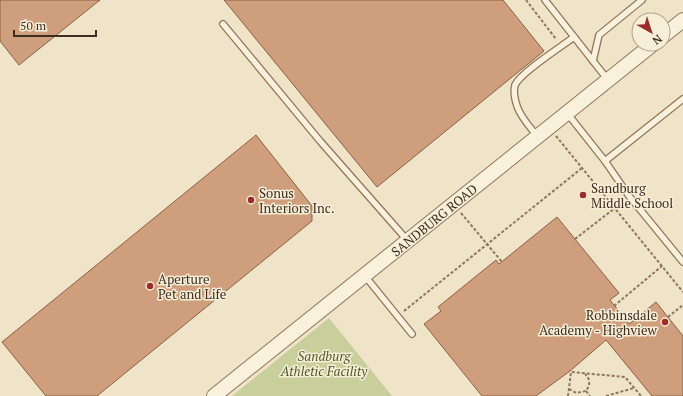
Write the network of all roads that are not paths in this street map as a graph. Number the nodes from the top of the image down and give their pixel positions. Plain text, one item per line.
1 (545, 0) edge
2 (642, 0) edge
3 (683, 20) edge
4 (224, 24) dead end
5 (671, 30) edge
6 (574, 37) junction
7 (643, 52) edge
8 (593, 61) junction
9 (608, 80) junction
10 (683, 100) edge
11 (567, 113) junction
12 (538, 136) junction
13 (605, 161) junction
14 (408, 241) junction
15 (683, 262) edge
16 (365, 276) junction
17 (412, 334) dead end
18 (214, 396) edge

1 - 6 lane
2 - 8 lane
3 - 5 street
4 - 14 lane
6 - 8 lane
6 - 12 lane
7 - 9 street, SANDBURG ROAD
8 - 9 lane
9 - 11 street, SANDBURG ROAD
10 - 13 lane
11 - 12 street, SANDBURG ROAD
11 - 13 lane
12 - 14 street, SANDBURG ROAD
13 - 15 lane
14 - 16 street, SANDBURG ROAD
16 - 17 lane
16 - 18 street, SANDBURG ROAD

